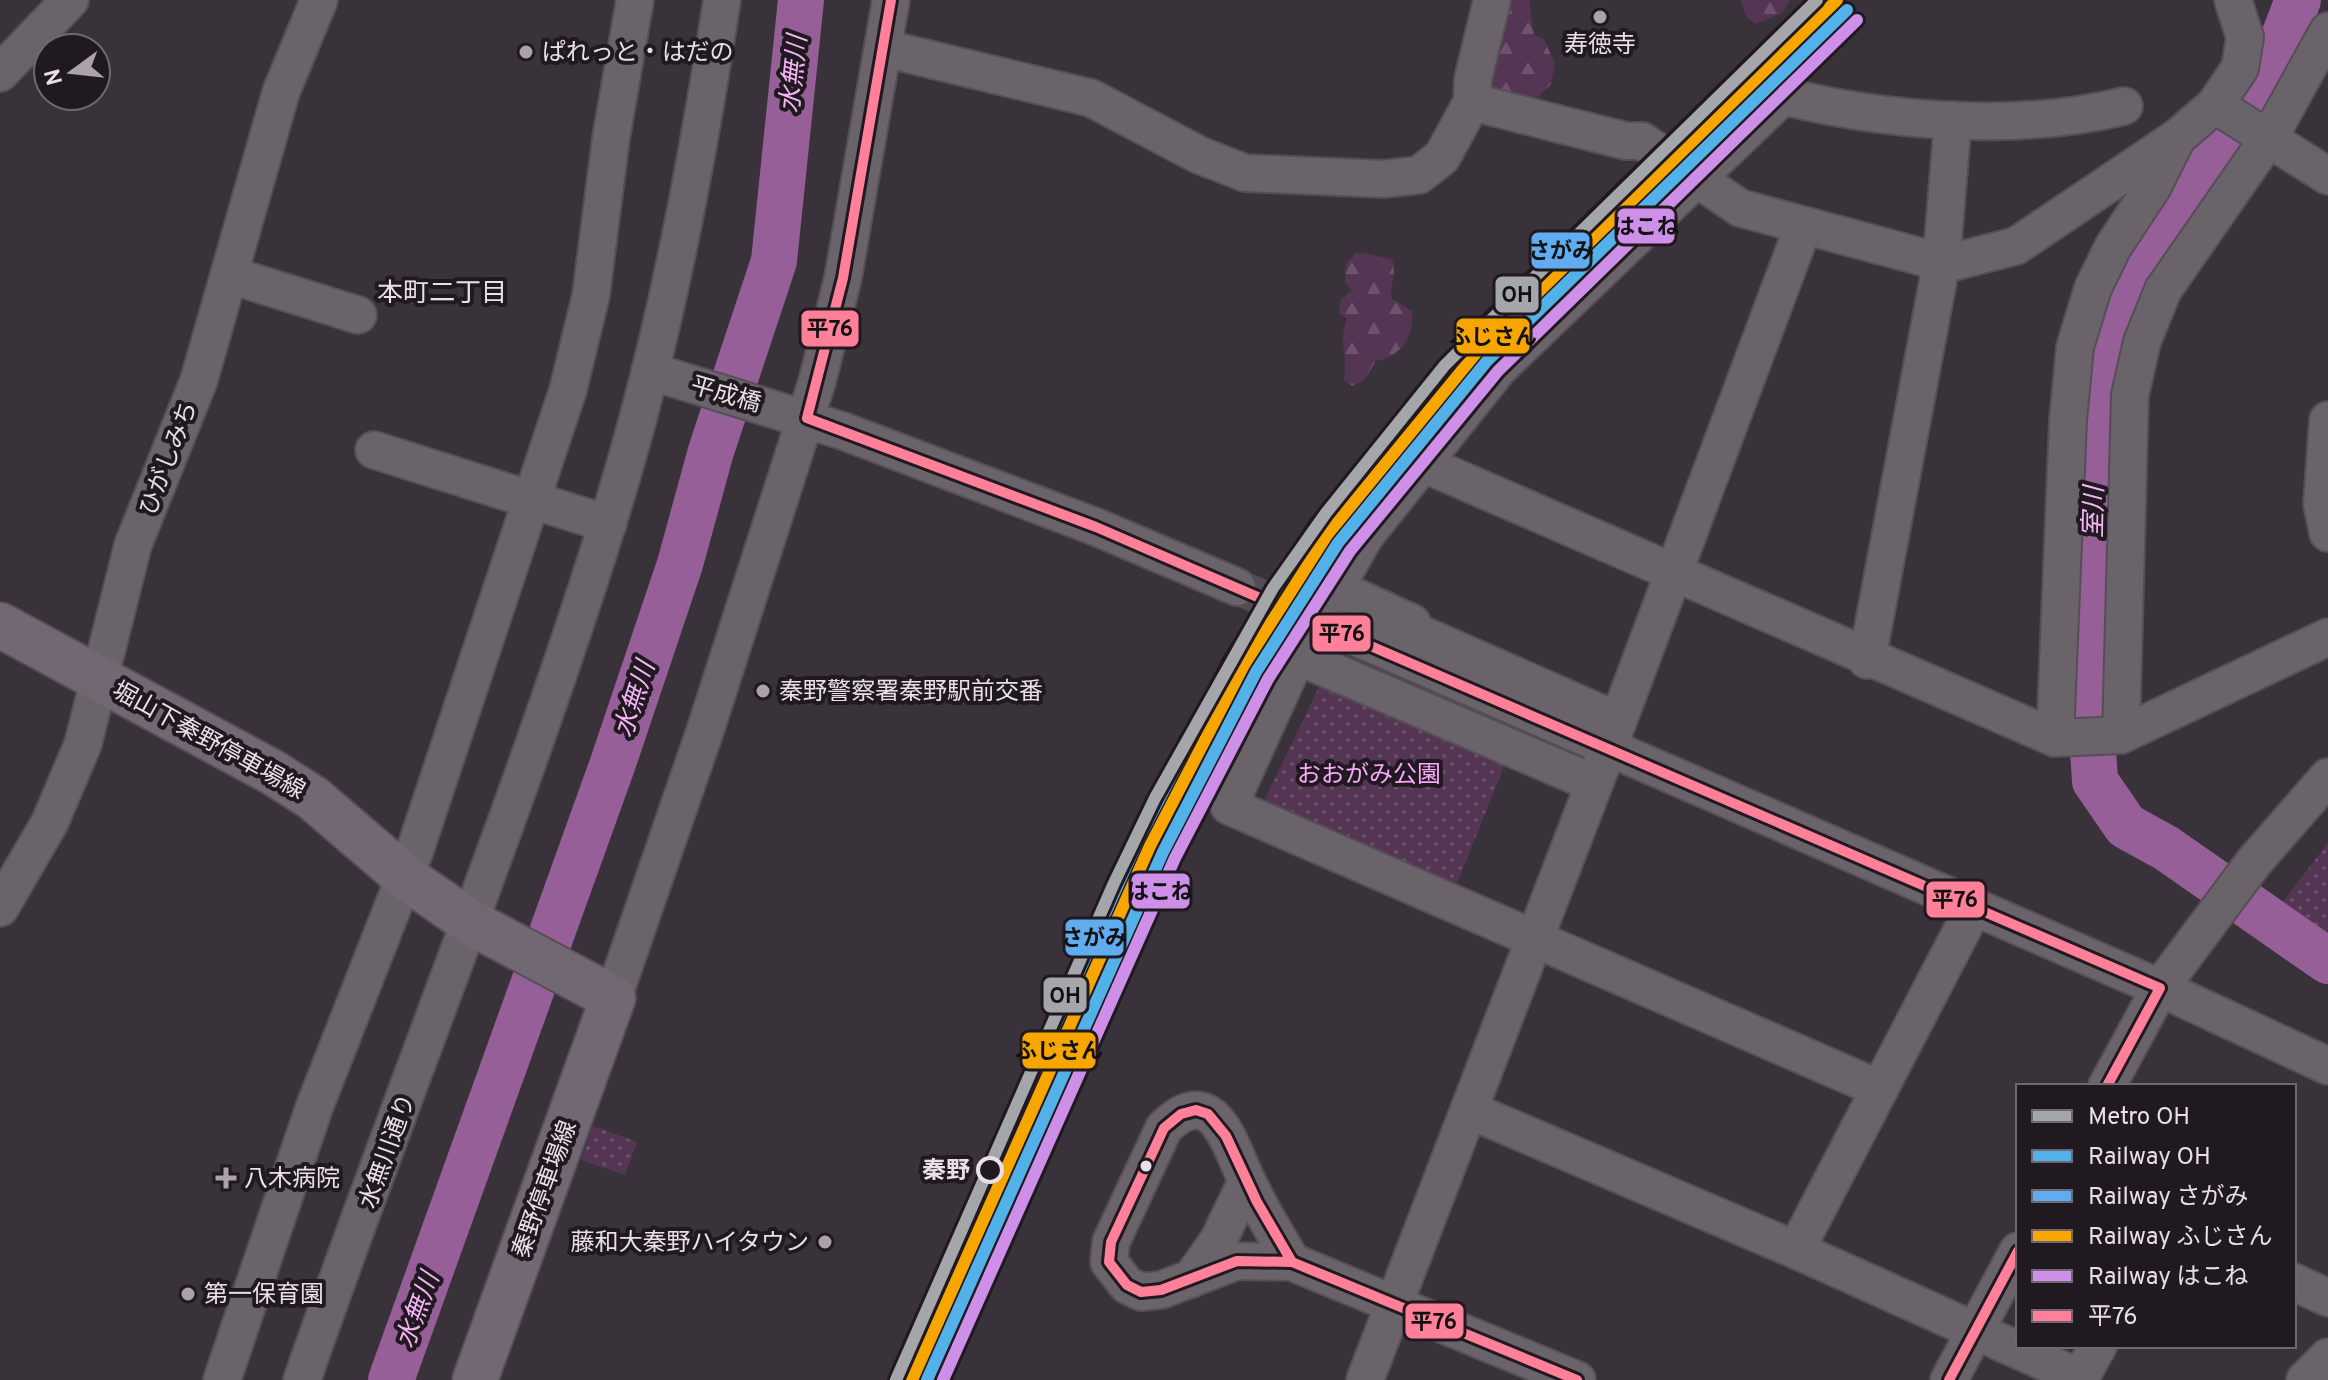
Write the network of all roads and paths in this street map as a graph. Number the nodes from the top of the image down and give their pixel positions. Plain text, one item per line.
1 (70, 0) edge
2 (319, 0) edge
3 (635, 0) edge
4 (722, 0) edge
5 (891, 0) edge
6 (1492, 0) edge
7 (2233, 0) edge
8 (2328, 31) edge
9 (883, 48) junction
10 (0, 73) edge
11 (1472, 102) junction
12 (2215, 105) junction
13 (2124, 106) dead end
14 (1953, 120) junction
15 (2266, 135) junction
16 (2178, 137) junction
17 (1696, 175) junction
18 (2328, 176) edge
19 (1803, 227) junction
20 (1941, 265) junction
21 (230, 275) junction
22 (343, 303) dead end
23 (661, 375) junction
24 (794, 414) junction
25 (2328, 420) edge
26 (374, 450) dead end
27 (1422, 463) junction
28 (533, 500) junction
29 (608, 524) junction
30 (2328, 533) edge
31 (1672, 573) junction
32 (1237, 587) tunnel mouth
33 (1336, 588) junction
34 (0, 625) edge
35 (1328, 625) tunnel mouth
36 (2328, 637) edge
37 (1297, 656) junction
38 (1867, 660) junction
39 (100, 679) junction
40 (1613, 735) junction
41 (2117, 735) junction
42 (2058, 738) junction
43 (2328, 777) edge
44 (1593, 783) junction
45 (405, 877) junction
46 (0, 908) edge
47 (1973, 909) junction
48 (477, 926) junction
49 (1533, 937) junction
50 (2160, 988) junction
51 (604, 993) junction
52 (2328, 1066) edge
53 (2108, 1084) edge
54 (1880, 1089) junction
55 (1469, 1110) junction
56 (1247, 1181) junction
57 (1796, 1250) junction
58 (2016, 1255) edge
59 (1292, 1262) junction
60 (1191, 1279) junction
61 (2296, 1283) edge
62 (2328, 1298) edge
63 (1396, 1304) junction
64 (1975, 1330) junction
65 (2097, 1348) edge
66 (2328, 1357) edge
67 (2080, 1379) edge
68 (222, 1380) edge
69 (302, 1380) edge
70 (475, 1380) edge
71 (1365, 1380) edge
72 (1577, 1380) edge
73 (1949, 1380) edge
74 (2305, 1380) edge

1 - 10 street
2 - 21 street, ひがしみち
3 - 28 street
4 - 23 street, 水無川通り
5 - 9 street
6 - 11 street
7 - 12 street
8 - 15 street
9 - 11 street
9 - 24 street
11 - 17 street
12 - 15 street
12 - 16 street
13 - 14 street
14 - 17 street
14 - 20 street
15 - 18 street
15 - 41 street
16 - 20 street
16 - 42 street
17 - 19 street
17 - 27 street
19 - 20 street
19 - 31 street
20 - 38 street
21 - 22 street
21 - 39 street, ひがしみち
23 - 24 street, 平成橋
23 - 29 street, 水無川通り
24 - 32 street, 平成橋
24 - 51 street
25 - 30 street
26 - 28 street
27 - 31 street
27 - 33 street
28 - 29 street
28 - 45 street
29 - 48 street, 水無川通り
31 - 38 street
31 - 40 street
33 - 37 street
33 - 40 street
34 - 39 main road, 堀山下秦野停車場線
35 - 40 street
36 - 41 street
37 - 44 street
37 - 49 street
38 - 42 street
39 - 45 main road, 堀山下秦野停車場線
39 - 46 street, ひがしみち
40 - 44 street
40 - 47 street
41 - 42 street
43 - 50 street
44 - 49 street
45 - 48 main road, 堀山下秦野停車場線
45 - 68 street
47 - 50 street
47 - 54 street
48 - 51 main road, 堀山下秦野停車場線
48 - 69 street, 水無川通り
49 - 54 street
49 - 55 street
50 - 52 street
50 - 53 street
51 - 70 main road, 秦野停車場線
54 - 57 street
55 - 57 street
55 - 63 street
56 - 59 street
56 - 60 street
56 - 60 street
57 - 64 street
58 - 64 street
59 - 60 street
59 - 63 street
61 - 62 street
63 - 71 street
63 - 72 street
64 - 67 street
64 - 73 street
65 - 67 street
66 - 74 street

